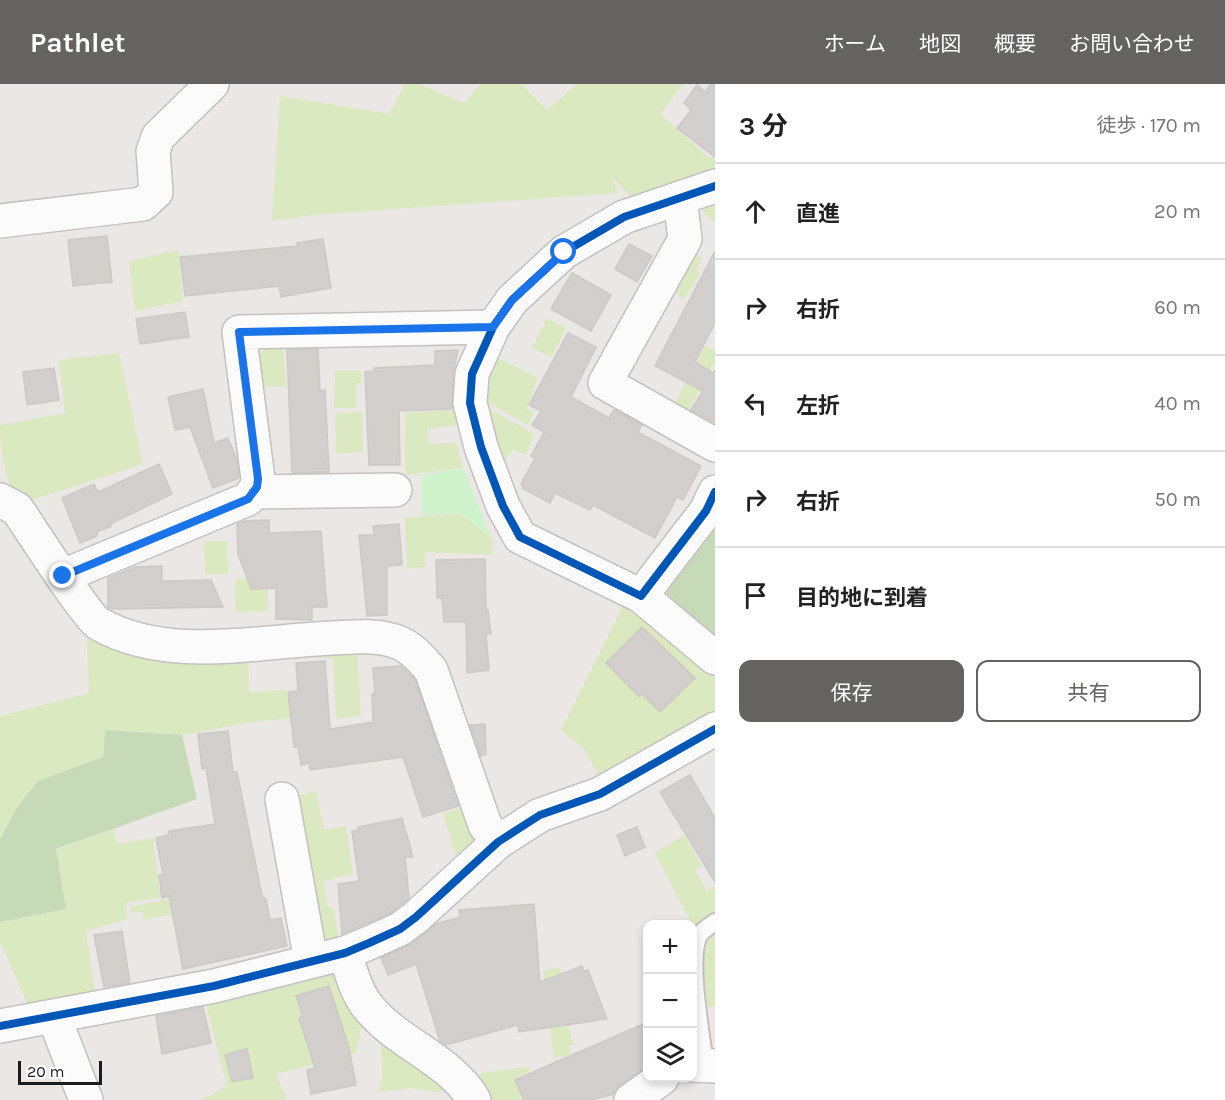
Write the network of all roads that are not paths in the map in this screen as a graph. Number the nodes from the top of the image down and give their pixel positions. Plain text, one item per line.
1 (212, 84) edge
2 (715, 186) edge
3 (680, 198) junction
4 (0, 221) edge
5 (493, 327) junction
6 (715, 445) edge
7 (395, 490) dead end
8 (254, 492) junction
9 (715, 492) edge
10 (0, 500) edge
11 (63, 576) junction
12 (641, 596) junction
13 (715, 658) edge
14 (715, 729) edge
15 (282, 799) dead end
16 (498, 842) junction
17 (715, 922) edge
18 (345, 953) junction
19 (311, 961) junction
20 (54, 1017) junction
21 (0, 1026) edge
22 (704, 1065) edge
23 (655, 1082) edge
24 (86, 1100) edge
25 (474, 1100) edge
26 (630, 1100) edge

1 - 4 street
2 - 3 street
3 - 5 street
3 - 6 street
5 - 8 street
5 - 12 street
7 - 8 street
8 - 11 street
9 - 12 street
10 - 11 street
11 - 16 street
12 - 13 street
14 - 16 street
15 - 19 street
16 - 18 street
17 - 22 lane
18 - 19 street
18 - 25 street
19 - 20 street
20 - 21 street
20 - 24 street
23 - 26 street

